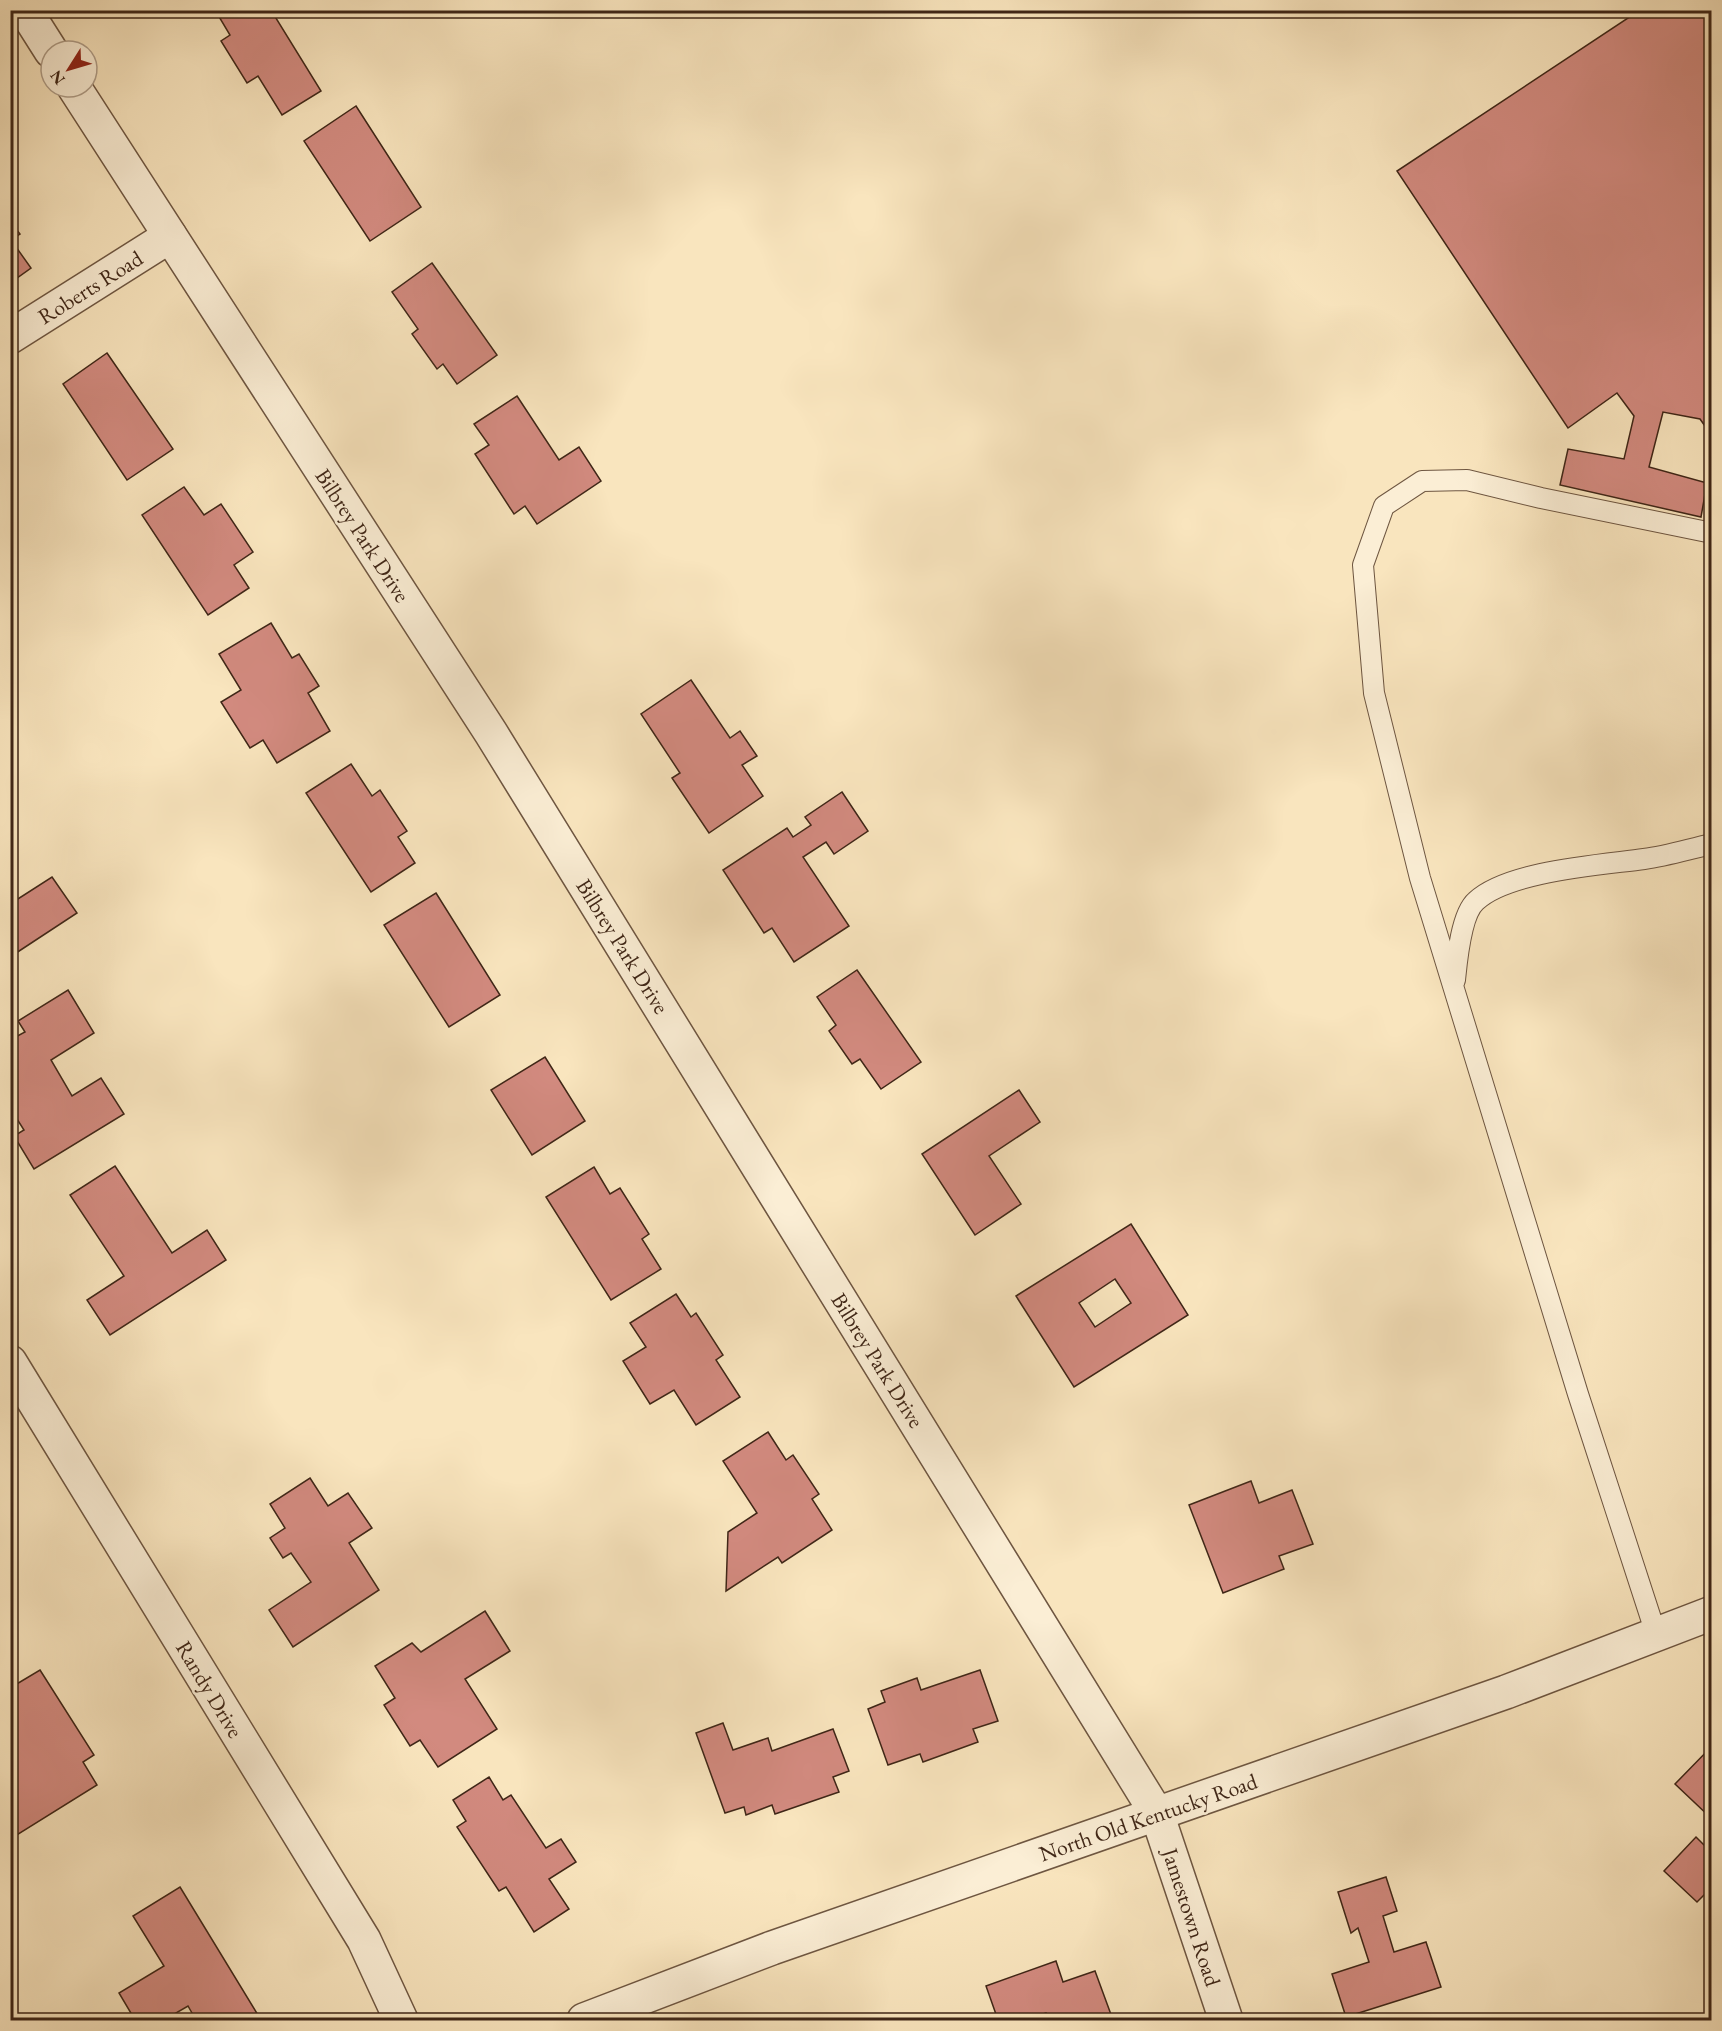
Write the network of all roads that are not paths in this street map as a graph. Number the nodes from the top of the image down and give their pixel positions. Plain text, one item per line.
1 (25, 10) edge
2 (43, 39) edge
3 (82, 99) edge
4 (170, 237) junction
5 (10, 337) edge
6 (1712, 533) edge
7 (1712, 844) edge
8 (1454, 987) junction
9 (10, 1362) edge
10 (1712, 1612) edge
11 (1656, 1634) junction
12 (1157, 1814) junction
13 (401, 2020) edge
14 (584, 2020) edge
15 (1226, 2020) edge

1 - 2 street
3 - 4 street, Bilbrey Park Drive
4 - 5 street, Roberts Road
4 - 12 street, Bilbrey Park Drive
6 - 8 lane
7 - 8 lane
8 - 11 lane
9 - 13 street, Randy Drive
10 - 11 street, North Old Kentucky Road
11 - 12 street, North Old Kentucky Road
12 - 14 street, North Old Kentucky Road
12 - 15 street, Jamestown Road

